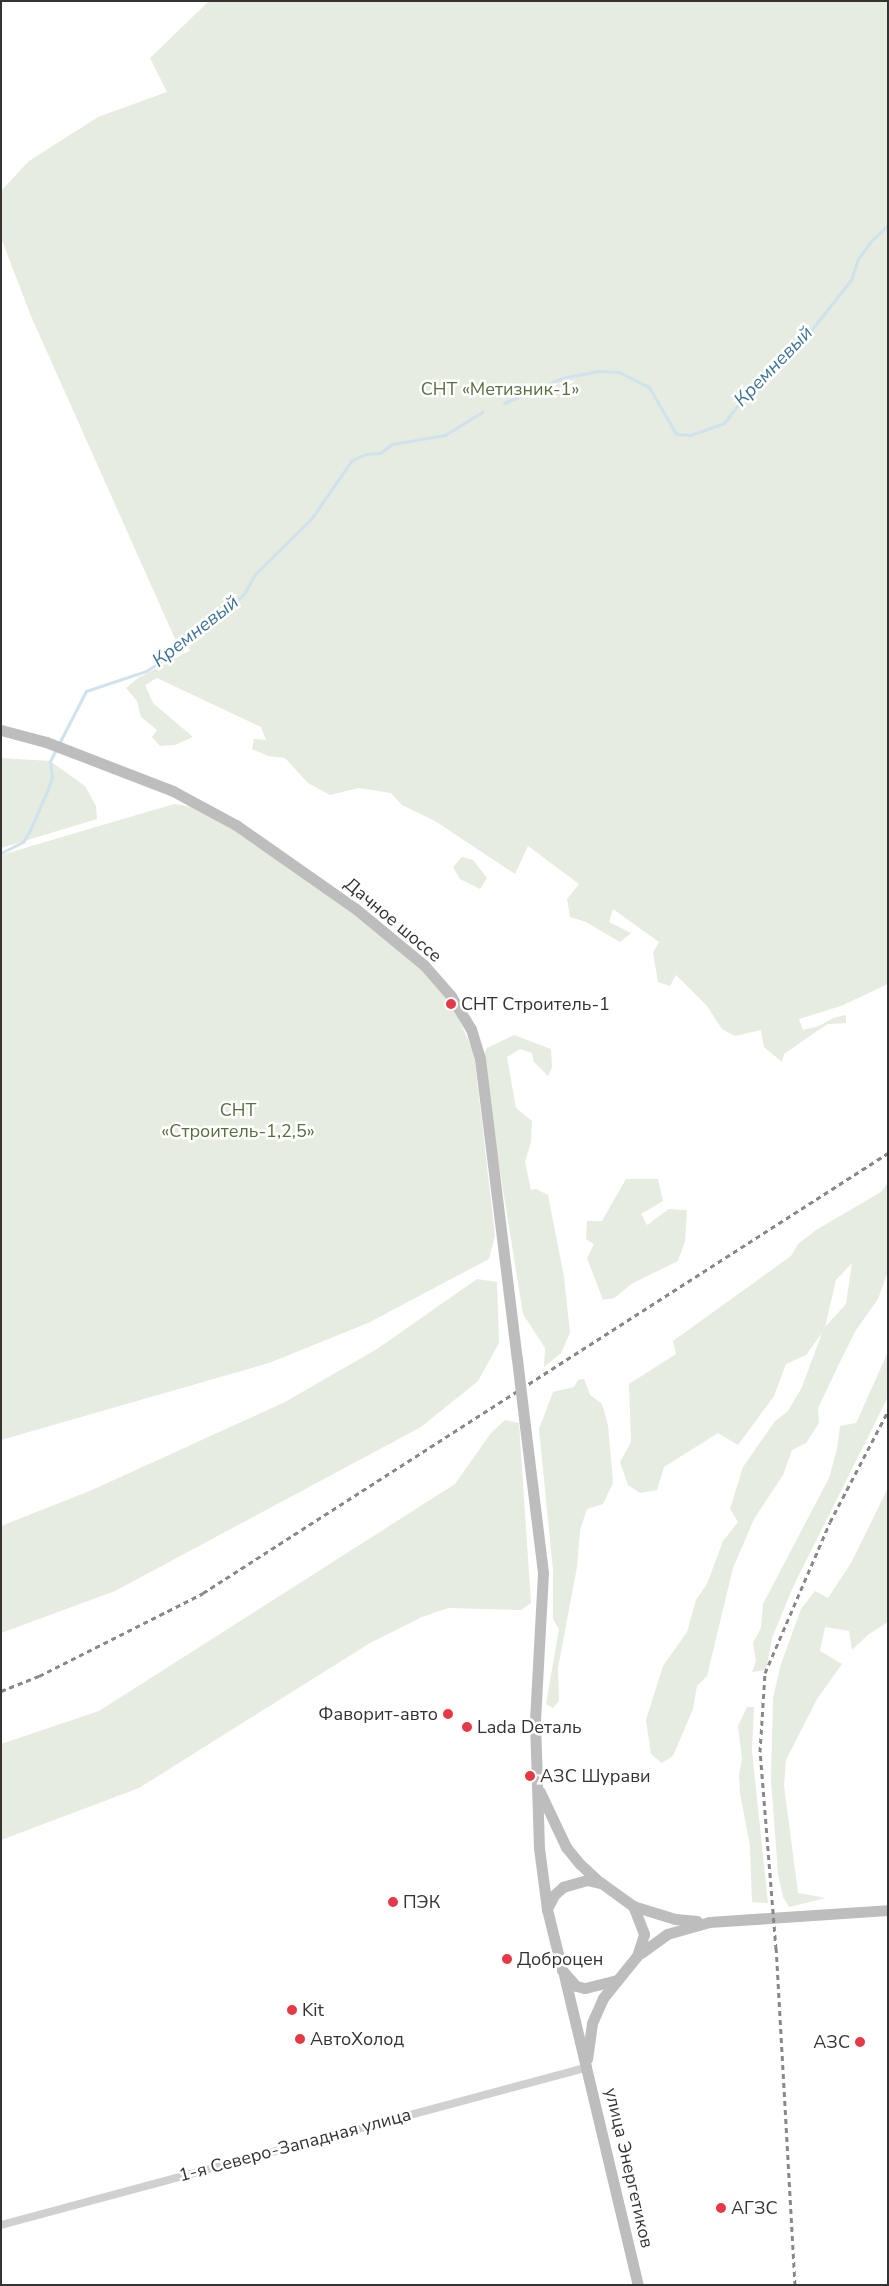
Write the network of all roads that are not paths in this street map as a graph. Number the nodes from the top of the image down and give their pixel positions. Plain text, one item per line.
1 (1, 730) edge
2 (538, 1784) junction
3 (601, 1883) junction
4 (633, 1906) junction
5 (547, 1909) junction
6 (888, 1910) edge
7 (709, 1922) junction
8 (637, 1956) junction
9 (562, 1970) junction
10 (616, 1980) junction
11 (588, 2063) junction
12 (1, 2225) edge
13 (638, 2285) edge

1 - 2 main road, Дачное шоссе, bridge
2 - 3 main road
2 - 5 main road, Дачное шоссе
3 - 4 main road
3 - 5 main road
4 - 7 main road
4 - 8 main road
5 - 9 main road
6 - 7 main road
7 - 8 main road
8 - 10 main road
9 - 10 main road
9 - 11 main road, улица Энергетиков
10 - 11 main road
11 - 12 street, 1-я Северо-Западная улица
11 - 13 main road, улица Энергетиков

